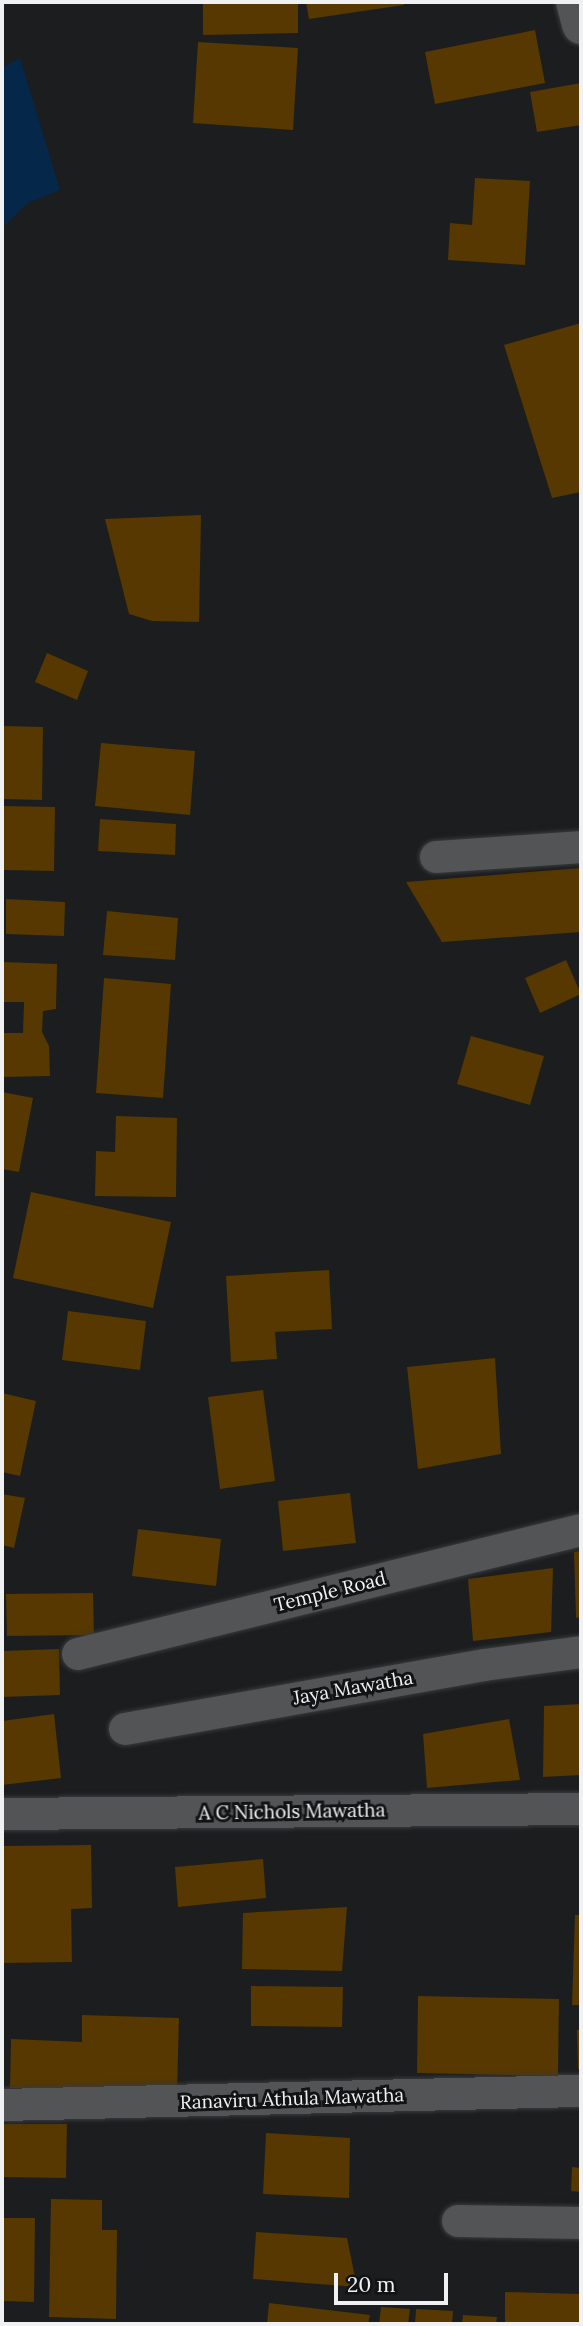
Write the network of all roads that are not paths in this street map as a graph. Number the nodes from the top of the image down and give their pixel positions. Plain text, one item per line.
1 (575, 2) edge
2 (581, 24) edge
3 (581, 846) edge
4 (436, 857) dead end
5 (581, 1530) edge
6 (581, 1652) edge
7 (78, 1654) dead end
8 (125, 1729) dead end
9 (581, 1809) edge
10 (2, 1814) edge
11 (581, 2091) edge
12 (2, 2105) edge
13 (458, 2221) dead end
14 (581, 2223) edge

1 - 2 street
3 - 4 street
5 - 7 street, Temple Road
6 - 8 street, Jaya Mawatha
9 - 10 street, A C Nichols Mawatha
11 - 12 street, Ranaviru Athula Mawatha
13 - 14 street

